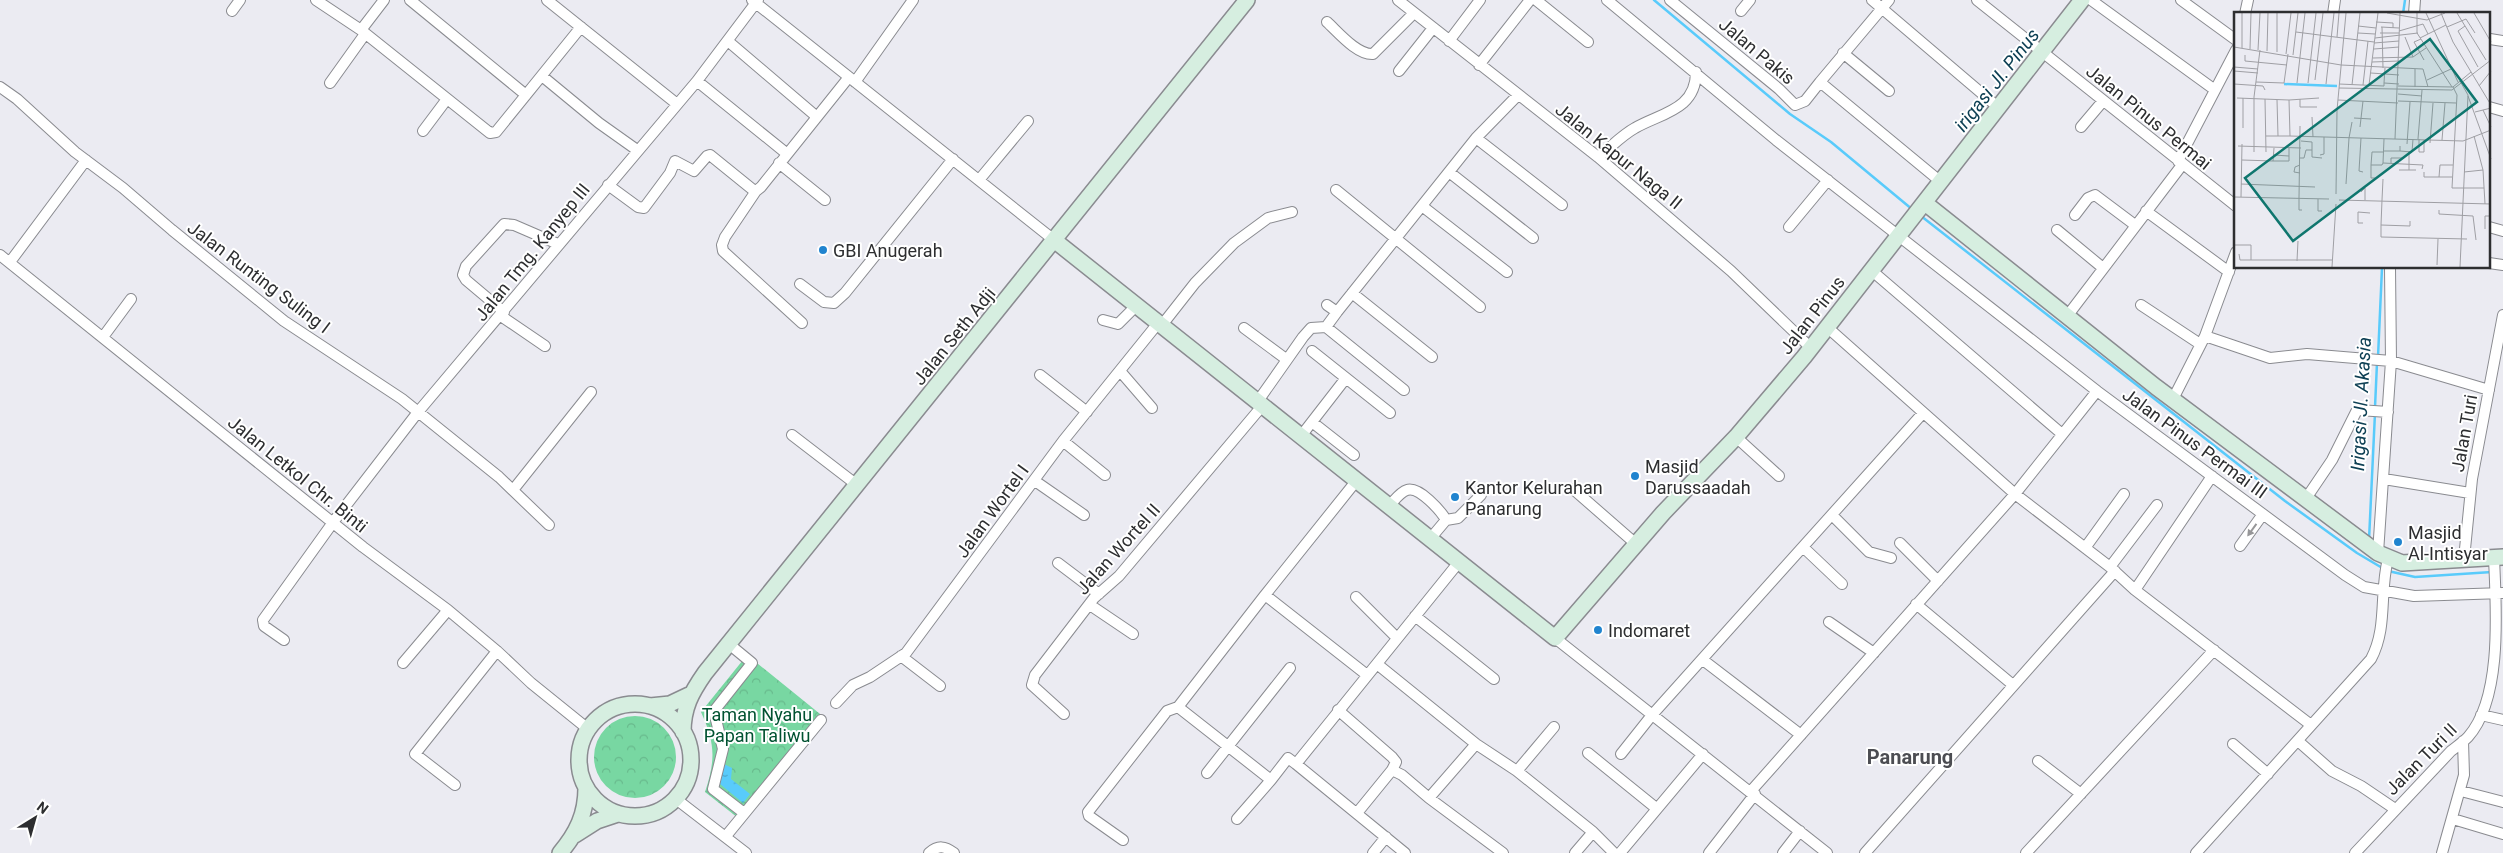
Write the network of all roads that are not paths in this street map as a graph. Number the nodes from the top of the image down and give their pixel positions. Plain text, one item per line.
1 (240, 0) edge
2 (316, 0) edge
3 (384, 0) edge
4 (410, 0) edge
5 (547, 0) edge
6 (913, 0) edge
7 (1247, 0) edge
8 (1398, 0) edge
9 (1480, 0) edge
10 (1530, 0) edge
11 (1536, 0) edge
12 (1607, 0) edge
13 (1750, 0) edge
14 (1872, 0) edge
15 (1888, 0) edge
16 (1977, 0) edge
17 (2082, 0) edge
18 (2091, 0) edge
19 (2181, 0) edge
20 (756, 1) edge
21 (1677, 2) edge
22 (1881, 8) junction
23 (232, 11) dead end
24 (1741, 12) dead end
25 (1414, 13) junction
26 (1327, 22) dead end
27 (581, 27) junction
28 (1433, 28) junction
29 (363, 32) junction
30 (2234, 39) edge
31 (2490, 39) edge
32 (1449, 41) junction
33 (2503, 41) edge
34 (729, 42) junction
35 (1588, 42) dead end
36 (2042, 52) junction
37 (1843, 53) junction
38 (2234, 54) edge
39 (1479, 65) junction
40 (1399, 71) dead end
41 (1696, 72) junction
42 (542, 76) junction
43 (852, 79) junction
44 (697, 82) junction
45 (1820, 82) junction
46 (330, 83) dead end
47 (0, 87) edge
48 (2215, 90) junction
49 (1889, 91) dead end
50 (526, 95) junction
51 (1518, 96) junction
52 (447, 99) junction
53 (2103, 101) junction
54 (677, 104) junction
55 (2490, 107) edge
56 (1999, 108) junction
57 (2503, 110) edge
58 (817, 117) junction
59 (1028, 121) dead end
60 (2082, 127) dead end
61 (423, 131) dead end
62 (1476, 138) junction
63 (637, 150) junction
64 (786, 153) junction
65 (1598, 157) junction
66 (953, 159) junction
67 (86, 160) junction
68 (779, 163) junction
69 (2180, 163) junction
70 (1449, 172) junction
71 (979, 180) junction
72 (1828, 180) junction
73 (1941, 182) junction
74 (608, 185) junction
75 (1336, 190) dead end
76 (756, 191) junction
77 (825, 200) dead end
78 (2234, 204) edge
79 (1562, 205) dead end
80 (1923, 205) junction
81 (1422, 206) junction
82 (2146, 211) junction
83 (1292, 212) dead end
84 (2075, 215) dead end
85 (2135, 225) junction
86 (1789, 227) dead end
87 (2490, 227) edge
88 (2057, 230) dead end
89 (2503, 231) edge
90 (1900, 235) junction
91 (1533, 238) dead end
92 (1054, 240) junction
93 (1396, 240) junction
94 (558, 244) junction
95 (0, 255) edge
96 (2234, 258) edge
97 (10, 262) junction
98 (2490, 263) edge
99 (2503, 265) edge
100 (2104, 268) junction
101 (2390, 269) edge
102 (1871, 270) junction
103 (1506, 272) dead end
104 (2229, 272) junction
105 (800, 284) dead end
106 (1352, 293) junction
107 (131, 299) dead end
108 (1137, 305) junction
109 (1327, 305) dead end
110 (2141, 305) dead end
111 (1480, 307) dead end
112 (1337, 312) junction
113 (503, 314) junction
114 (2068, 315) junction
115 (2503, 315) edge
116 (1103, 320) dead end
117 (1161, 323) junction
118 (802, 324) dead end
119 (1326, 327) junction
120 (1827, 327) junction
121 (1244, 328) dead end
122 (102, 338) junction
123 (2203, 340) junction
124 (545, 346) dead end
125 (1811, 348) junction
126 (1312, 351) dead end
127 (1432, 357) dead end
128 (1286, 359) junction
129 (2391, 362) junction
130 (1120, 371) junction
131 (1040, 375) dead end
132 (1346, 378) junction
133 (1404, 390) dead end
134 (2097, 390) junction
135 (2488, 390) junction
136 (591, 392) dead end
137 (2173, 399) junction
138 (1260, 403) junction
139 (1152, 408) dead end
140 (418, 412) junction
141 (1087, 412) junction
142 (2388, 412) junction
143 (1390, 413) dead end
144 (1923, 413) junction
145 (1312, 422) junction
146 (2062, 434) junction
147 (792, 435) dead end
148 (1301, 436) junction
149 (1736, 437) junction
150 (1063, 441) junction
151 (1354, 455) dead end
152 (1105, 475) dead end
153 (1780, 476) dead end
154 (2212, 476) junction
155 (2384, 479) junction
156 (1035, 480) junction
157 (1357, 480) junction
158 (857, 485) junction
159 (1573, 488) dead end
160 (513, 490) junction
161 (2470, 493) junction
162 (2015, 494) junction
163 (2124, 494) dead end
164 (1481, 495) dead end
165 (2305, 500) junction
166 (2157, 505) dead end
167 (1389, 506) junction
168 (2264, 514) junction
169 (1832, 515) junction
170 (1084, 516) dead end
171 (1446, 520) junction
172 (334, 521) junction
173 (549, 525) dead end
174 (1430, 539) junction
175 (1900, 543) dead end
176 (1636, 544) junction
177 (2240, 546) dead end
178 (1803, 547) junction
179 (2085, 548) junction
180 (1891, 558) dead end
181 (2464, 559) junction
182 (2497, 559) edge
183 (1459, 562) junction
184 (1058, 563) dead end
185 (2384, 564) junction
186 (2113, 569) junction
187 (1938, 580) junction
188 (1842, 584) dead end
189 (2135, 590) junction
190 (2382, 591) junction
191 (1099, 594) junction
192 (2499, 594) edge
193 (1265, 595) junction
194 (1356, 598) dead end
195 (1916, 604) junction
196 (1090, 605) junction
197 (448, 610) junction
198 (1415, 616) junction
199 (1829, 622) dead end
200 (1134, 634) dead end
201 (1397, 638) junction
202 (1555, 638) junction
203 (284, 640) dead end
204 (735, 649) dead end
205 (497, 650) junction
206 (2214, 650) junction
207 (1874, 653) junction
208 (901, 656) junction
209 (1703, 660) junction
210 (403, 663) dead end
211 (1377, 664) junction
212 (1290, 668) dead end
213 (1367, 675) junction
214 (1494, 680) dead end
215 (2013, 685) junction
216 (940, 686) dead end
217 (689, 695) junction
218 (836, 703) dead end
219 (647, 706) junction
220 (1178, 706) junction
221 (1338, 710) junction
222 (1064, 714) dead end
223 (1652, 715) junction
224 (2481, 715) junction
225 (821, 720) dead end
226 (2503, 720) edge
227 (2311, 725) junction
228 (1554, 727) dead end
229 (588, 729) junction
230 (683, 732) junction
231 (1800, 735) junction
232 (2298, 741) junction
233 (2463, 741) junction
234 (1476, 744) junction
235 (2233, 744) dead end
236 (1227, 746) junction
237 (1588, 753) dead end
238 (1621, 754) dead end
239 (1703, 754) junction
240 (2038, 761) dead end
241 (1296, 764) junction
242 (1392, 770) junction
243 (1517, 771) junction
244 (1207, 773) dead end
245 (2268, 774) junction
246 (1270, 780) junction
247 (455, 785) dead end
248 (586, 788) junction
249 (2461, 791) junction
250 (1753, 793) junction
251 (2081, 794) junction
252 (1429, 798) junction
253 (676, 799) junction
254 (2503, 802) edge
255 (1656, 808) junction
256 (2394, 809) junction
257 (744, 813) junction
258 (1358, 813) junction
259 (618, 814) junction
260 (1237, 819) dead end
261 (2453, 820) junction
262 (1800, 831) junction
263 (1593, 832) junction
264 (2503, 834) edge
265 (574, 836) junction
266 (726, 836) junction
267 (1386, 837) junction
268 (1123, 840) dead end
269 (560, 853) edge
270 (746, 853) edge
271 (929, 853) edge
272 (954, 853) edge
273 (1373, 853) edge
274 (1405, 853) edge
275 (1502, 853) edge
276 (1575, 853) edge
277 (1614, 853) edge
278 (1620, 853) edge
279 (1709, 853) edge
280 (1783, 853) edge
281 (1827, 853) edge
282 (1864, 853) edge
283 (2026, 853) edge
284 (2196, 853) edge
285 (2355, 853) edge
286 (2442, 853) edge

1 - 23 street
2 - 29 street
3 - 29 street
4 - 50 street
5 - 27 street
6 - 43 street
7 - 92 street, Jalan Seth Adji
8 - 25 street, Jalan Kapur Naga II
9 - 32 street
10 - 39 street
11 - 35 street
12 - 41 street, Jalan Pinus Permai III
13 - 24 street
14 - 22 street
15 - 22 street
16 - 36 street, Jalan Pinus Permai
17 - 36 street, Jalan Pinus
18 - 48 street
19 - 30 street
20 - 34 street, Jalan Tmg. Kanyep III
20 - 43 street
21 - 45 street, Jalan Pakis
22 - 37 street
22 - 56 street
25 - 26 street
25 - 28 street, Jalan Kapur Naga II
27 - 42 street
27 - 54 street
28 - 32 street, Jalan Kapur Naga II
28 - 40 street
29 - 46 street
29 - 52 street
31 - 33 street
32 - 39 street, Jalan Kapur Naga II
34 - 44 street, Jalan Tmg. Kanyep III
34 - 58 street
36 - 53 street, Jalan Pinus Permai
36 - 56 street, Jalan Pinus
37 - 45 street
37 - 49 street
38 - 48 street
39 - 51 street, Jalan Kapur Naga II
41 - 65 street
41 - 72 street, Jalan Pinus Permai III
42 - 50 street
42 - 63 street
43 - 58 street
43 - 66 street
44 - 54 street, Jalan Tmg. Kanyep III
44 - 64 street
45 - 73 street
47 - 67 street, Jalan Runting Suling I
48 - 69 street
50 - 52 street
51 - 62 street
51 - 65 street, Jalan Kapur Naga II
52 - 61 street
53 - 60 street
53 - 69 street, Jalan Pinus Permai
54 - 63 street, Jalan Tmg. Kanyep III
55 - 57 street
56 - 73 street, Jalan Pinus
58 - 64 street
59 - 71 street
62 - 70 street
62 - 79 street
63 - 74 street, Jalan Tmg. Kanyep III
64 - 68 street
65 - 125 street, Jalan Kapur Naga II
66 - 71 street
66 - 105 street
67 - 97 street
67 - 140 street, Jalan Runting Suling I
68 - 76 street
68 - 77 street
69 - 78 street, Jalan Pinus Permai
69 - 82 street
70 - 81 street
70 - 91 street
71 - 92 street
72 - 86 street
72 - 90 street, Jalan Pinus Permai III
73 - 80 street, Jalan Pinus
74 - 76 street
74 - 94 street, Jalan Tmg. Kanyep III
75 - 93 street
76 - 118 street
80 - 90 street, Jalan Pinus
80 - 114 street
81 - 93 street
81 - 103 street
82 - 85 street
82 - 104 street
83 - 117 street, Jalan Wortel I
84 - 85 street
85 - 100 street
87 - 89 street
88 - 100 street
90 - 102 street, Jalan Pinus
90 - 134 street, Jalan Pinus Permai III
92 - 108 street
92 - 158 street, Jalan Seth Adji
93 - 106 street
93 - 111 street
94 - 113 street, Jalan Tmg. Kanyep III
94 - 113 street
95 - 97 street, Jalan Letkol Chr. Binti
96 - 104 street
97 - 122 street, Jalan Letkol Chr. Binti
98 - 99 street
100 - 114 street
101 - 129 street
102 - 120 street, Jalan Pinus
102 - 146 street
104 - 123 street
106 - 112 street
106 - 127 street
107 - 122 street
108 - 116 street
108 - 117 street
109 - 112 street
110 - 123 street
112 - 119 street
113 - 124 street
113 - 140 street, Jalan Tmg. Kanyep III
114 - 137 street
115 - 135 street, Jalan Turi
117 - 130 street, Jalan Wortel I
117 - 138 street
119 - 128 street, Jalan Wortel II
119 - 133 street
120 - 125 street, Jalan Pinus
120 - 144 street
121 - 128 street
122 - 172 street, Jalan Letkol Chr. Binti
123 - 129 street
123 - 137 street
125 - 149 street, Jalan Pinus
126 - 132 street
128 - 138 street, Jalan Wortel II
129 - 135 street
129 - 142 street
130 - 139 street
130 - 141 street, Jalan Wortel I
131 - 141 street
132 - 143 street
132 - 145 street
134 - 146 street
134 - 154 street, Jalan Pinus Permai III
135 - 161 street, Jalan Turi
136 - 160 street
137 - 165 street
138 - 148 street
138 - 191 street, Jalan Wortel II
140 - 160 street, Jalan Runting Suling I
140 - 172 street, Jalan Tmg. Kanyep III
141 - 150 street, Jalan Wortel I
142 - 155 street
142 - 165 street
144 - 162 street
144 - 169 street
145 - 148 street
145 - 151 street
146 - 162 street
147 - 158 street
148 - 157 street
149 - 153 street
149 - 176 street, Jalan Pinus
150 - 152 street
150 - 156 street, Jalan Wortel I
154 - 168 street, Jalan Pinus Permai III
154 - 189 street
155 - 161 street
155 - 185 street
156 - 170 street
156 - 208 street, Jalan Wortel I
157 - 167 street
157 - 193 street
158 - 217 street, Jalan Seth Adji
159 - 176 street
160 - 173 street, Jalan Runting Suling I
161 - 181 street, Jalan Turi
162 - 179 street
162 - 187 street
163 - 179 street
164 - 171 street
165 - 185 street
166 - 186 street
167 - 171 street
167 - 174 street
168 -> 177 street
168 - 190 street, Jalan Pinus Permai III
169 - 178 street
169 - 180 street
171 - 174 street
172 - 197 street, Jalan Letkol Chr. Binti
172 - 203 street, Jalan Tmg. Kanyep III
174 - 183 street
175 - 187 street
176 - 202 street, Jalan Pinus
178 - 188 street
178 - 209 street
179 - 186 street
181 - 182 street
181 - 185 street
182 - 192 street, Jalan Turi II
183 - 198 street
183 - 202 street
184 - 191 street
185 - 190 street
186 - 189 street
186 - 215 street
187 - 195 street
189 - 206 street
190 - 192 street, Jalan Pinus Permai III
190 - 227 street
191 - 196 street, Jalan Wortel II
192 - 224 street, Jalan Turi II
193 - 213 street
193 - 220 street
194 - 201 street
195 - 207 street
195 - 215 street
196 - 200 street
196 - 222 street, Jalan Wortel II
197 - 205 street, Jalan Letkol Chr. Binti
197 - 210 street
198 - 201 street
198 - 214 street
199 - 207 street
201 - 211 street
202 - 223 street
204 - 257 street
205 - 229 street, Jalan Letkol Chr. Binti
205 - 247 street
206 - 227 street
206 - 251 street
207 - 231 street
208 - 216 street
208 - 218 street, Jalan Wortel I
209 - 223 street
209 - 231 street
211 - 213 street
211 - 234 street
212 - 236 street
213 - 221 street
215 - 282 street
217 - 219 street
217 - 230 street
219 - 229 street
219 - 230 street
220 - 236 street
220 - 268 street
221 - 241 street
221 - 242 street
223 - 238 street
223 - 239 street
224 - 226 street
224 - 233 street, Jalan Turi II
225 - 257 street
227 - 232 street
228 - 243 street
229 - 248 street
230 - 253 street
231 - 250 street
232 - 245 street
232 - 256 street
233 - 249 street
233 - 256 street, Jalan Turi II
234 - 243 street
234 - 252 street
235 - 245 street
236 - 244 street
236 - 246 street
237 - 255 street
239 - 250 street
239 - 255 street
240 - 251 street
241 - 246 street
241 - 258 street
242 - 252 street
242 - 258 street
243 - 263 street
245 - 284 street
246 - 260 street
248 - 259 street
248 - 265 street
249 - 254 street
249 - 261 street
250 - 262 street
250 - 279 street
251 - 283 street
252 - 275 street
253 - 259 street
253 - 266 street
255 - 278 street
256 - 285 street, Jalan Turi II
257 - 266 street
258 - 267 street
259 - 265 street
261 - 264 street
261 - 286 street
262 - 280 street
262 - 281 street
263 - 276 street
263 - 277 street
265 - 269 street
266 - 270 street
267 - 273 street
267 - 274 street
271 - 272 street

